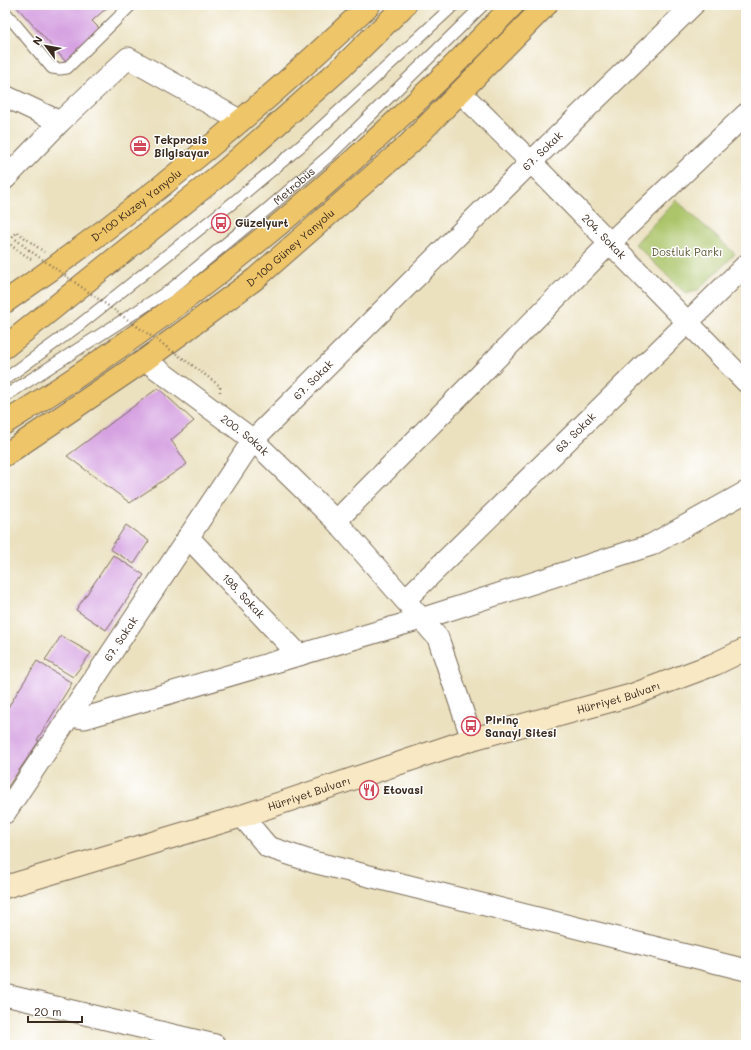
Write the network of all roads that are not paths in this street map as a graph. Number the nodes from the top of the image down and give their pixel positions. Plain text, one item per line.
1 (131, 5) edge
2 (369, 5) edge
3 (406, 5) edge
4 (454, 5) edge
5 (483, 5) edge
6 (513, 5) edge
7 (546, 5) edge
8 (693, 5) edge
9 (5, 12) edge
10 (460, 92) junction
11 (5, 96) edge
12 (746, 114) edge
13 (242, 121) junction
14 (60, 122) junction
15 (531, 162) junction
16 (5, 178) edge
17 (610, 243) junction
18 (746, 265) edge
19 (5, 302) edge
20 (688, 322) junction
21 (5, 347) edge
22 (145, 360) junction
23 (5, 380) edge
24 (746, 382) edge
25 (5, 396) edge
26 (5, 423) edge
27 (253, 440) junction
28 (5, 455) edge
29 (746, 492) edge
30 (336, 521) junction
31 (188, 537) junction
32 (405, 600) junction
33 (421, 619) junction
34 (746, 649) edge
35 (299, 655) junction
36 (71, 712) junction
37 (472, 739) junction
38 (5, 813) edge
39 (242, 816) junction
40 (5, 887) edge
41 (746, 970) edge
42 (5, 995) edge
43 (215, 1045) edge

1 - 9 lane
2 - 13 main road, D-100 Kuzey Yanyolu
3 - 21 main road
4 - 23 lane
5 - 25 lane, Metrobüs
6 - 26 main road
7 - 10 main road, D-100 Güney Yanyolu
8 - 15 street, 67. Sokak
10 - 15 street, 204. Sokak
10 - 22 main road, D-100 Güney Yanyolu
11 - 14 street
12 - 17 street
13 - 14 street
13 - 19 main road, D-100 Kuzey Yanyolu
14 - 16 street
15 - 17 street, 204. Sokak
15 - 27 street, 67. Sokak
17 - 20 street, 204. Sokak
17 - 30 street
18 - 20 street, 63. Sokak
20 - 24 street, 204. Sokak
20 - 32 street, 63. Sokak
22 - 27 street, 200. Sokak
22 - 28 main road, D-100 Güney Yanyolu
27 - 30 street, 200. Sokak
27 - 31 street, 67. Sokak
29 - 33 street
30 - 32 street, 200. Sokak
31 - 35 street, 198. Sokak
31 - 36 street, 67. Sokak
32 - 33 street, 200. Sokak
33 - 35 street
33 - 37 street, 200. Sokak
34 - 37 main road, Hürriyet Bulvarı
35 - 36 street
36 - 38 street, 67. Sokak
37 - 39 main road, Hürriyet Bulvarı
39 - 40 main road, Hürriyet Bulvarı
39 - 41 street
42 - 43 street

